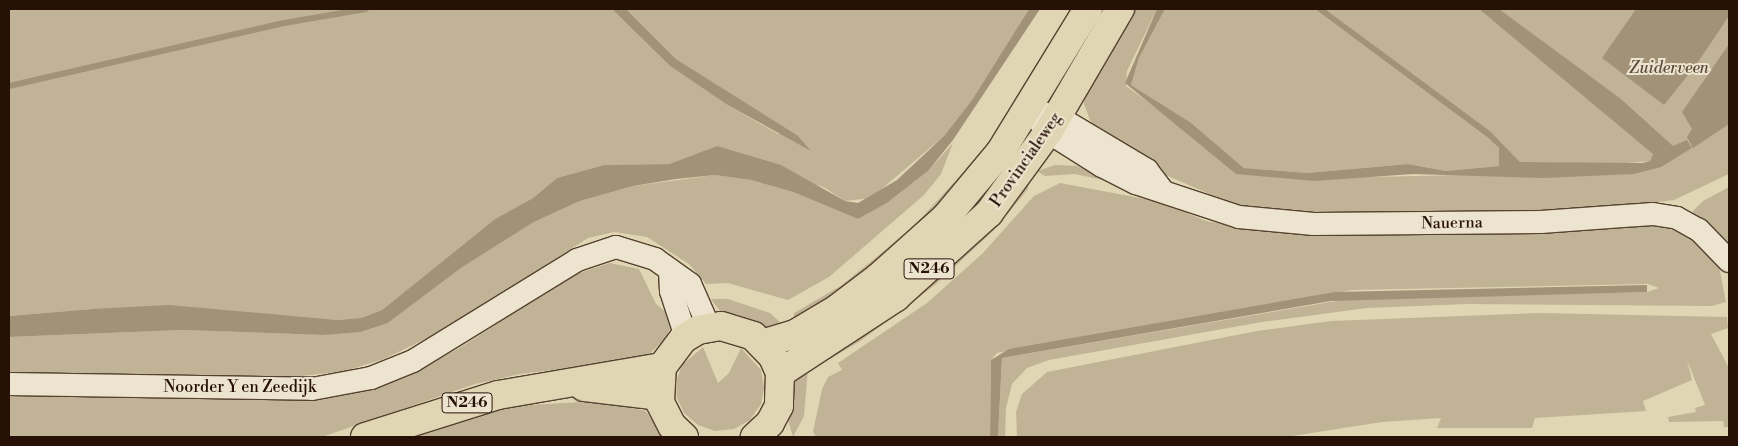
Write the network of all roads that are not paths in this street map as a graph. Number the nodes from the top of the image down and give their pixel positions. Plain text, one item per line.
1 (1088, 9) edge
2 (1120, 9) edge
3 (1029, 109) junction
4 (1053, 124) junction
5 (1729, 261) edge
6 (698, 332) junction
7 (762, 344) junction
8 (662, 368) junction
9 (780, 373) junction
10 (9, 384) edge
11 (573, 385) junction
12 (659, 396) junction
13 (769, 432) edge
14 (680, 436) edge
15 (365, 437) edge

1 - 3 main road, Provincialeweg / N246
2 - 4 main road, Provincialeweg / N246
3 - 4 street, Nauerna
3 - 7 main road, Provincialeweg / N246
4 - 5 street, Nauerna
4 - 9 main road, Provincialeweg / N246
6 - 7 main road
6 - 8 main road
6 - 10 street, Noorder Y en Zeedijk
7 - 9 main road
8 - 11 main road, N246
8 - 12 main road
9 - 13 main road
11 - 12 main road, N246
11 - 15 main road, N246
12 - 14 main road

